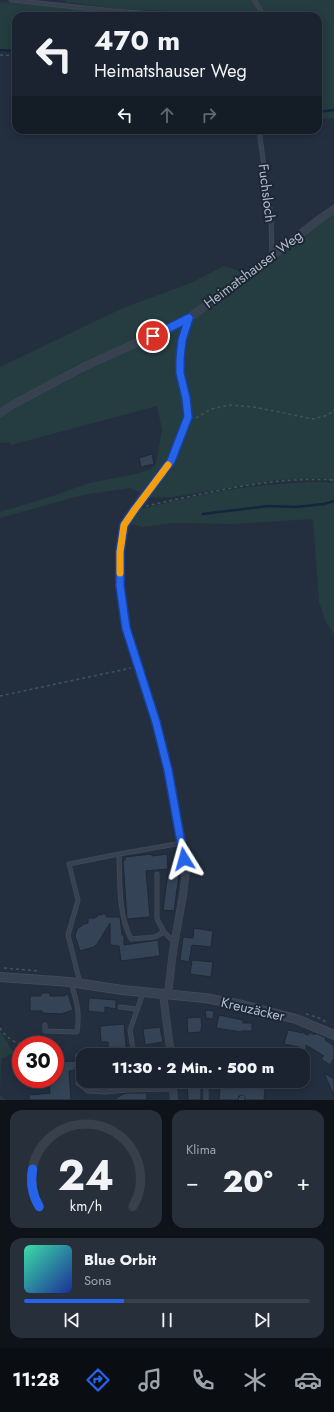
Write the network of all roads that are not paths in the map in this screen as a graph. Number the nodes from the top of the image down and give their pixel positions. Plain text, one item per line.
1 (11, 0) edge
2 (254, 0) edge
3 (127, 12) edge
4 (262, 12) edge
5 (260, 134) edge
6 (334, 209) edge
7 (272, 255) junction
8 (189, 318) junction
9 (0, 413) edge
10 (183, 846) junction
11 (119, 854) junction
12 (158, 874) dead end
13 (164, 932) junction
14 (174, 943) junction
15 (0, 977) edge
16 (70, 982) junction
17 (80, 984) junction
18 (143, 992) junction
19 (165, 994) junction
20 (120, 1007) dead end
21 (137, 1009) junction
22 (45, 1025) dead end
23 (334, 1035) edge
24 (133, 1048) edge
25 (170, 1048) edge
26 (84, 1088) edge
27 (206, 1088) edge
28 (173, 1089) joint
29 (174, 1100) edge
30 (206, 1100) edge

1 - 3 lane
2 - 4 lane
5 - 7 lane, Fuchsloch
6 - 7 street, Heimatshauser Weg
7 - 8 street, Heimatshauser Weg
8 - 9 street, Heimatshauser Weg
8 - 10 street
10 - 11 lane
10 - 14 street
11 - 13 lane
11 - 17 lane
12 - 13 lane
13 - 14 lane
14 - 19 street
15 - 16 street, Kreuzäcker
16 - 17 street, Kreuzäcker
16 - 22 lane
17 - 18 street, Kreuzäcker
18 - 19 street, Kreuzäcker
18 - 21 lane
19 - 23 street, Kreuzäcker
19 - 25 street
20 - 21 lane
21 - 24 lane
26 - 28 lane
27 - 30 lane
28 - 29 street

